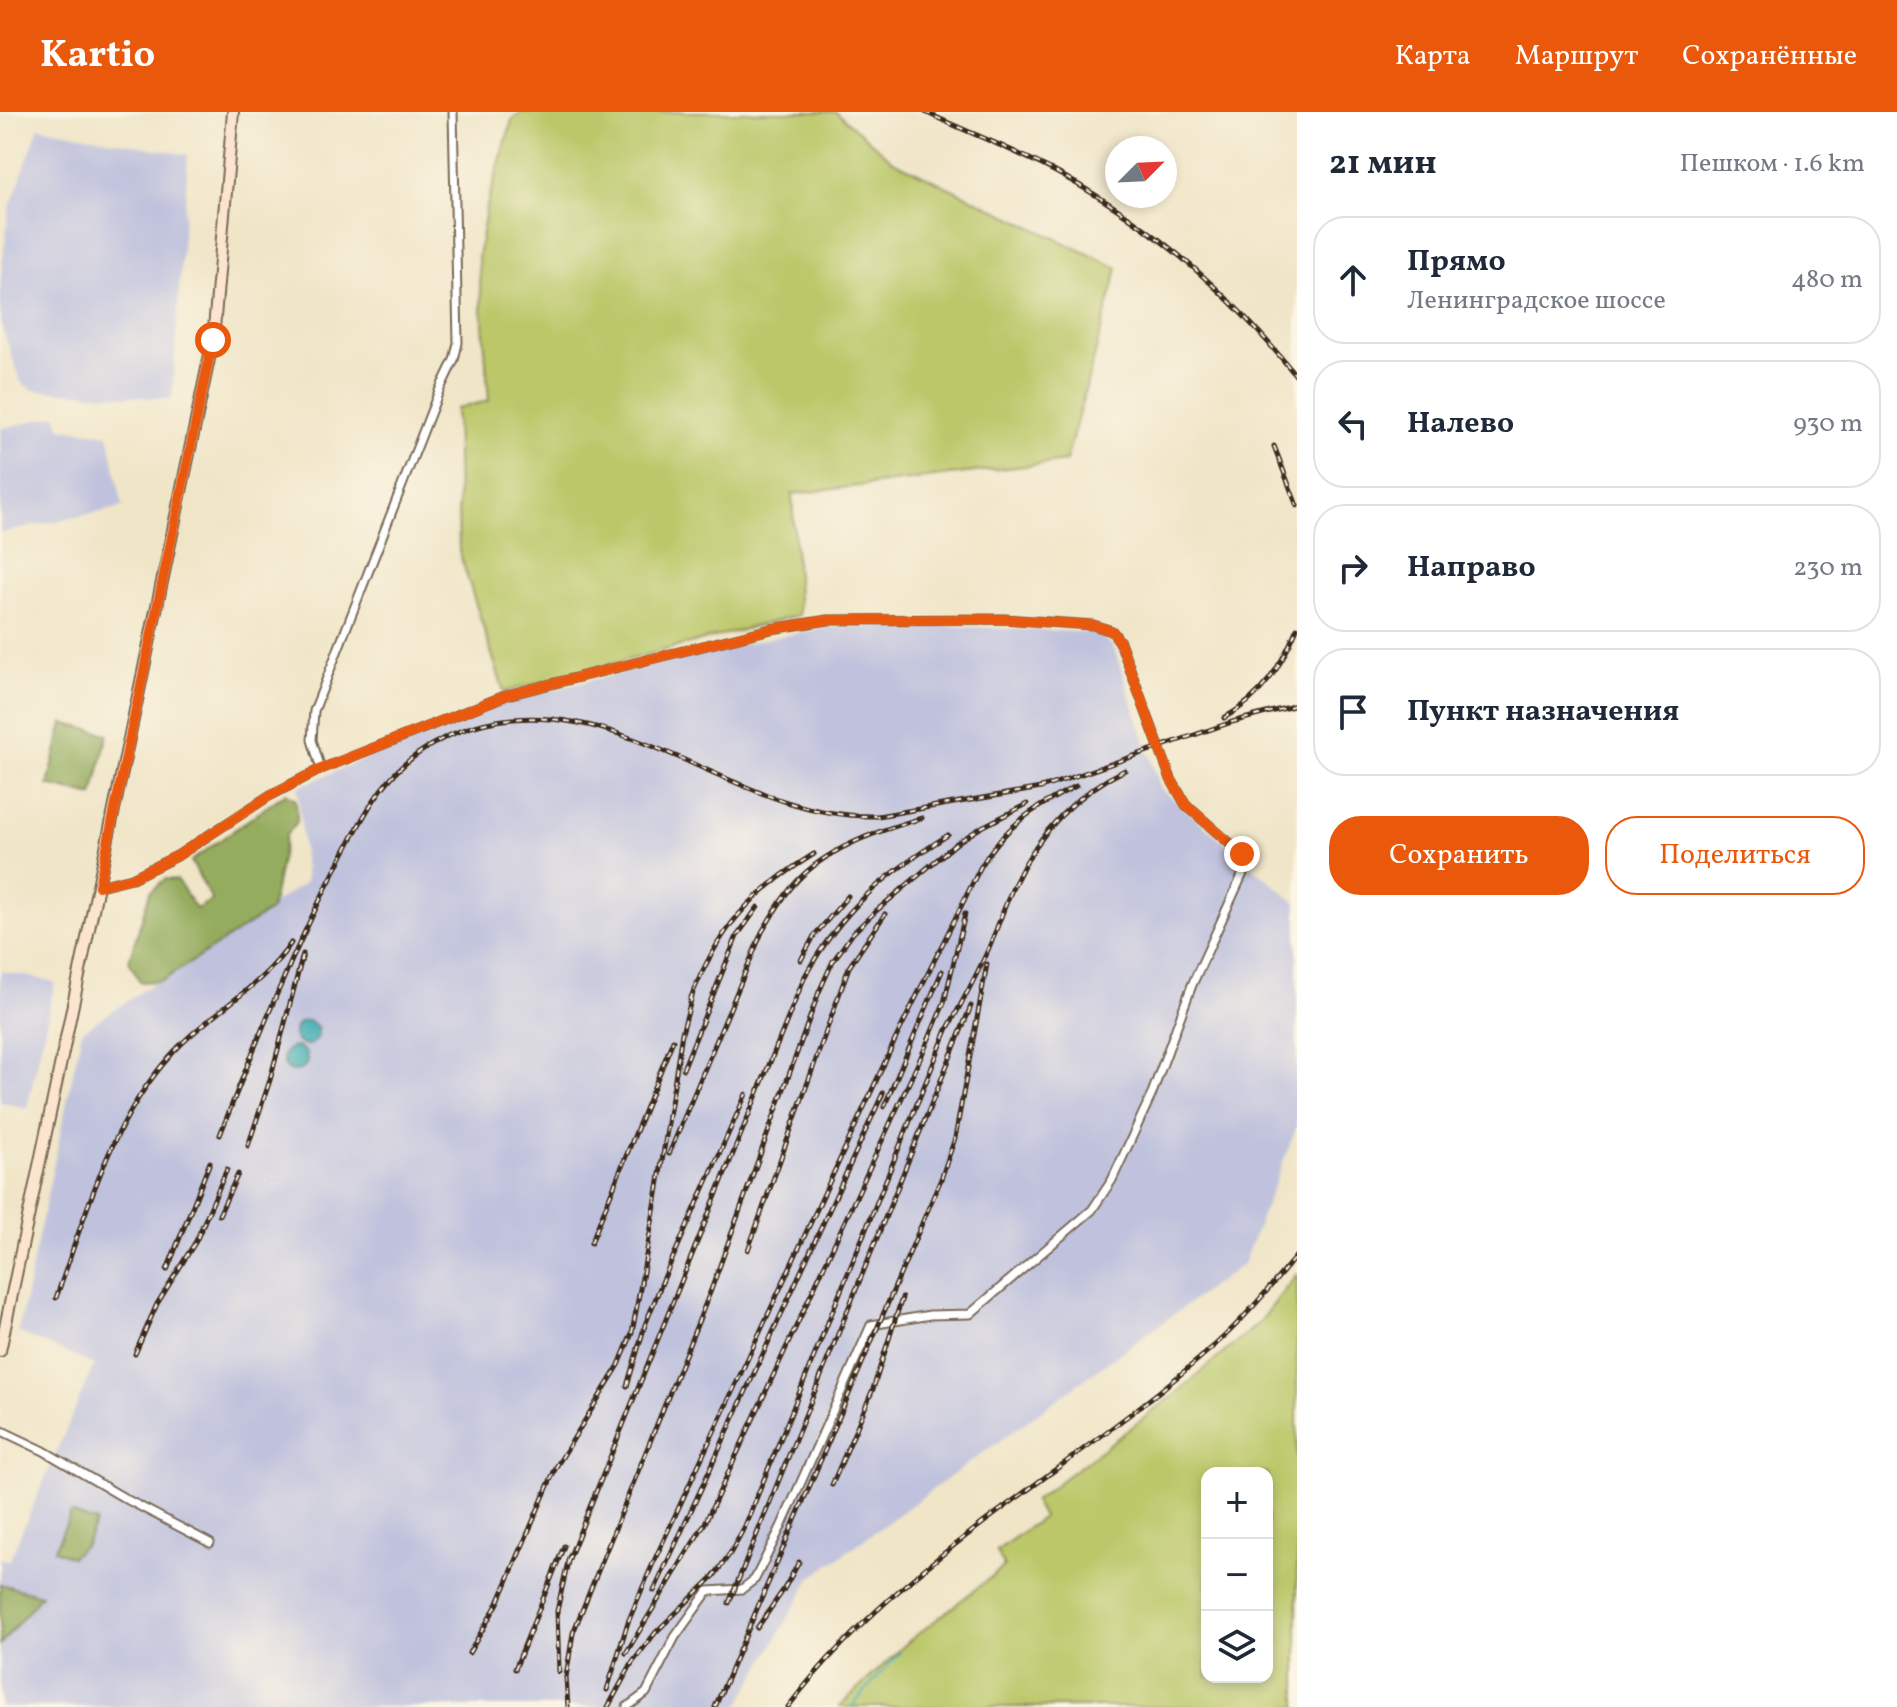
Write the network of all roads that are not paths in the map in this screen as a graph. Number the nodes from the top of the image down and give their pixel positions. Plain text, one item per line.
1 (233, 112) edge
2 (453, 112) edge
3 (321, 769) junction
4 (99, 886) junction
5 (0, 1351) edge
6 (0, 1430) edge
7 (210, 1543) dead end
8 (627, 1707) edge

1 - 4 main road
2 - 3 street
3 - 4 street
3 - 8 street
4 - 5 main road
6 - 7 street

